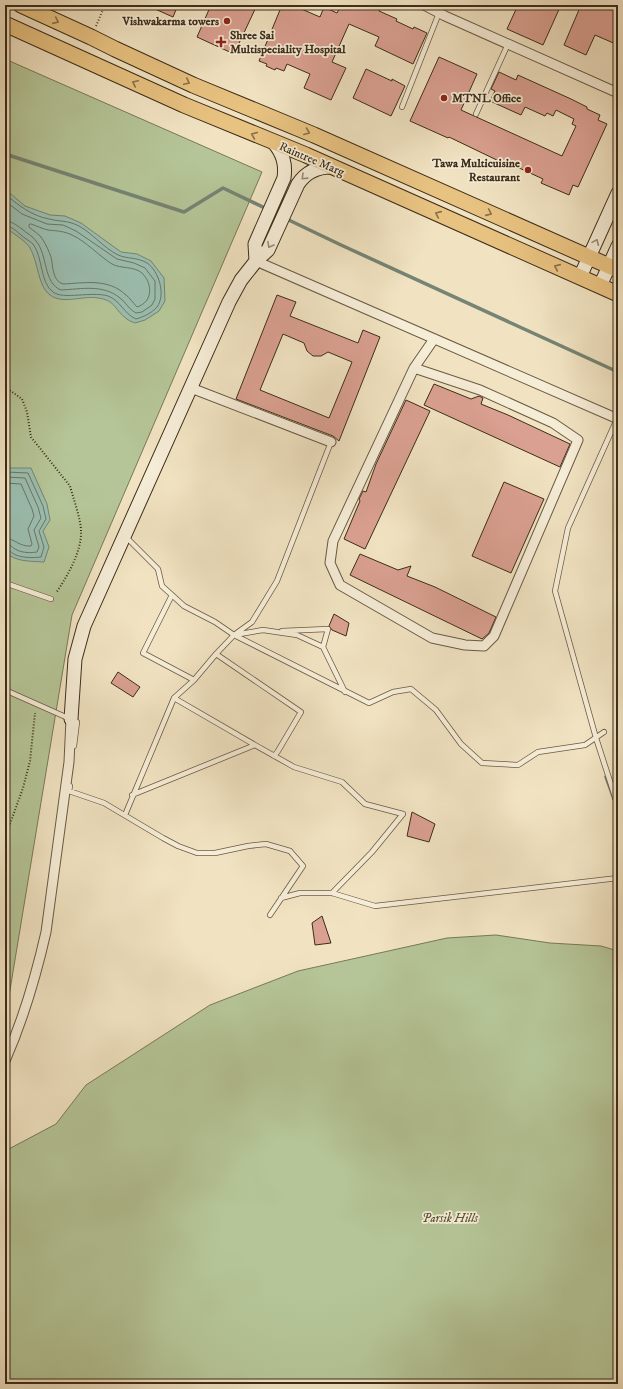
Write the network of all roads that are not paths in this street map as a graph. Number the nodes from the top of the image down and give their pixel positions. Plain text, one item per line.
1 (21, 5) edge
2 (424, 5) edge
3 (439, 13) junction
4 (5, 24) edge
5 (508, 44) junction
6 (618, 93) edge
7 (402, 107) dead end
8 (476, 114) dead end
9 (274, 143) junction
10 (331, 167) junction
11 (618, 193) edge
12 (618, 246) edge
13 (589, 257) junction
14 (256, 261) junction
15 (614, 268) edge
16 (580, 277) junction
17 (600, 286) junction
18 (618, 294) edge
19 (434, 339) junction
20 (414, 368) junction
21 (191, 388) junction
22 (618, 419) edge
23 (331, 442) joint
24 (124, 535) junction
25 (5, 583) edge
26 (172, 595) junction
27 (51, 599) road end
28 (273, 631) junction
29 (234, 636) junction
30 (323, 647) junction
31 (216, 654) junction
32 (194, 680) junction
33 (5, 690) edge
34 (345, 692) junction
35 (174, 698) junction
36 (71, 719) junction
37 (604, 732) dead end
38 (596, 738) junction
39 (255, 745) junction
40 (274, 756) junction
41 (132, 795) junction
42 (618, 806) edge
43 (125, 815) junction
44 (618, 878) edge
45 (332, 893) junction
46 (281, 898) junction
47 (270, 915) dead end
48 (5, 1061) edge

1 -> 13 main road, Raintree Marg
2 - 3 street
3 - 5 street
3 - 7 lane
9 -> 4 main road, Raintree Marg
5 - 6 street
5 - 8 lane
9 - 10 main road, Raintree Marg
9 - 14 street
10 -> 14 street
16 -> 10 main road, Raintree Marg
13 -> 11 street
12 - 15 street
13 - 15 main road, Raintree Marg
13 - 16 street
14 - 19 street
14 - 21 street
15 - 17 street
16 - 17 main road, Raintree Marg
17 - 18 main road, Raintree Marg
19 - 20 street
19 - 22 street
20 - 20 street
21 - 23 street
21 - 24 street
22 - 38 lane
23 - 29 lane
24 - 26 lane
24 - 36 street
25 - 27 lane
26 - 29 lane
26 - 32 lane
28 - 29 lane
28 - 30 lane
28 - 30 lane
29 - 31 lane
29 - 34 lane
30 - 34 lane
31 - 32 lane
31 - 40 lane
32 - 35 lane
33 - 36 lane
34 - 38 lane
35 - 39 lane
35 - 41 lane
36 - 43 lane
36 - 48 street
37 - 38 lane
38 - 42 lane
39 - 40 lane
39 - 41 lane
40 - 45 lane
41 - 43 lane
43 - 46 lane
44 - 45 lane
45 - 46 lane
46 - 47 lane

